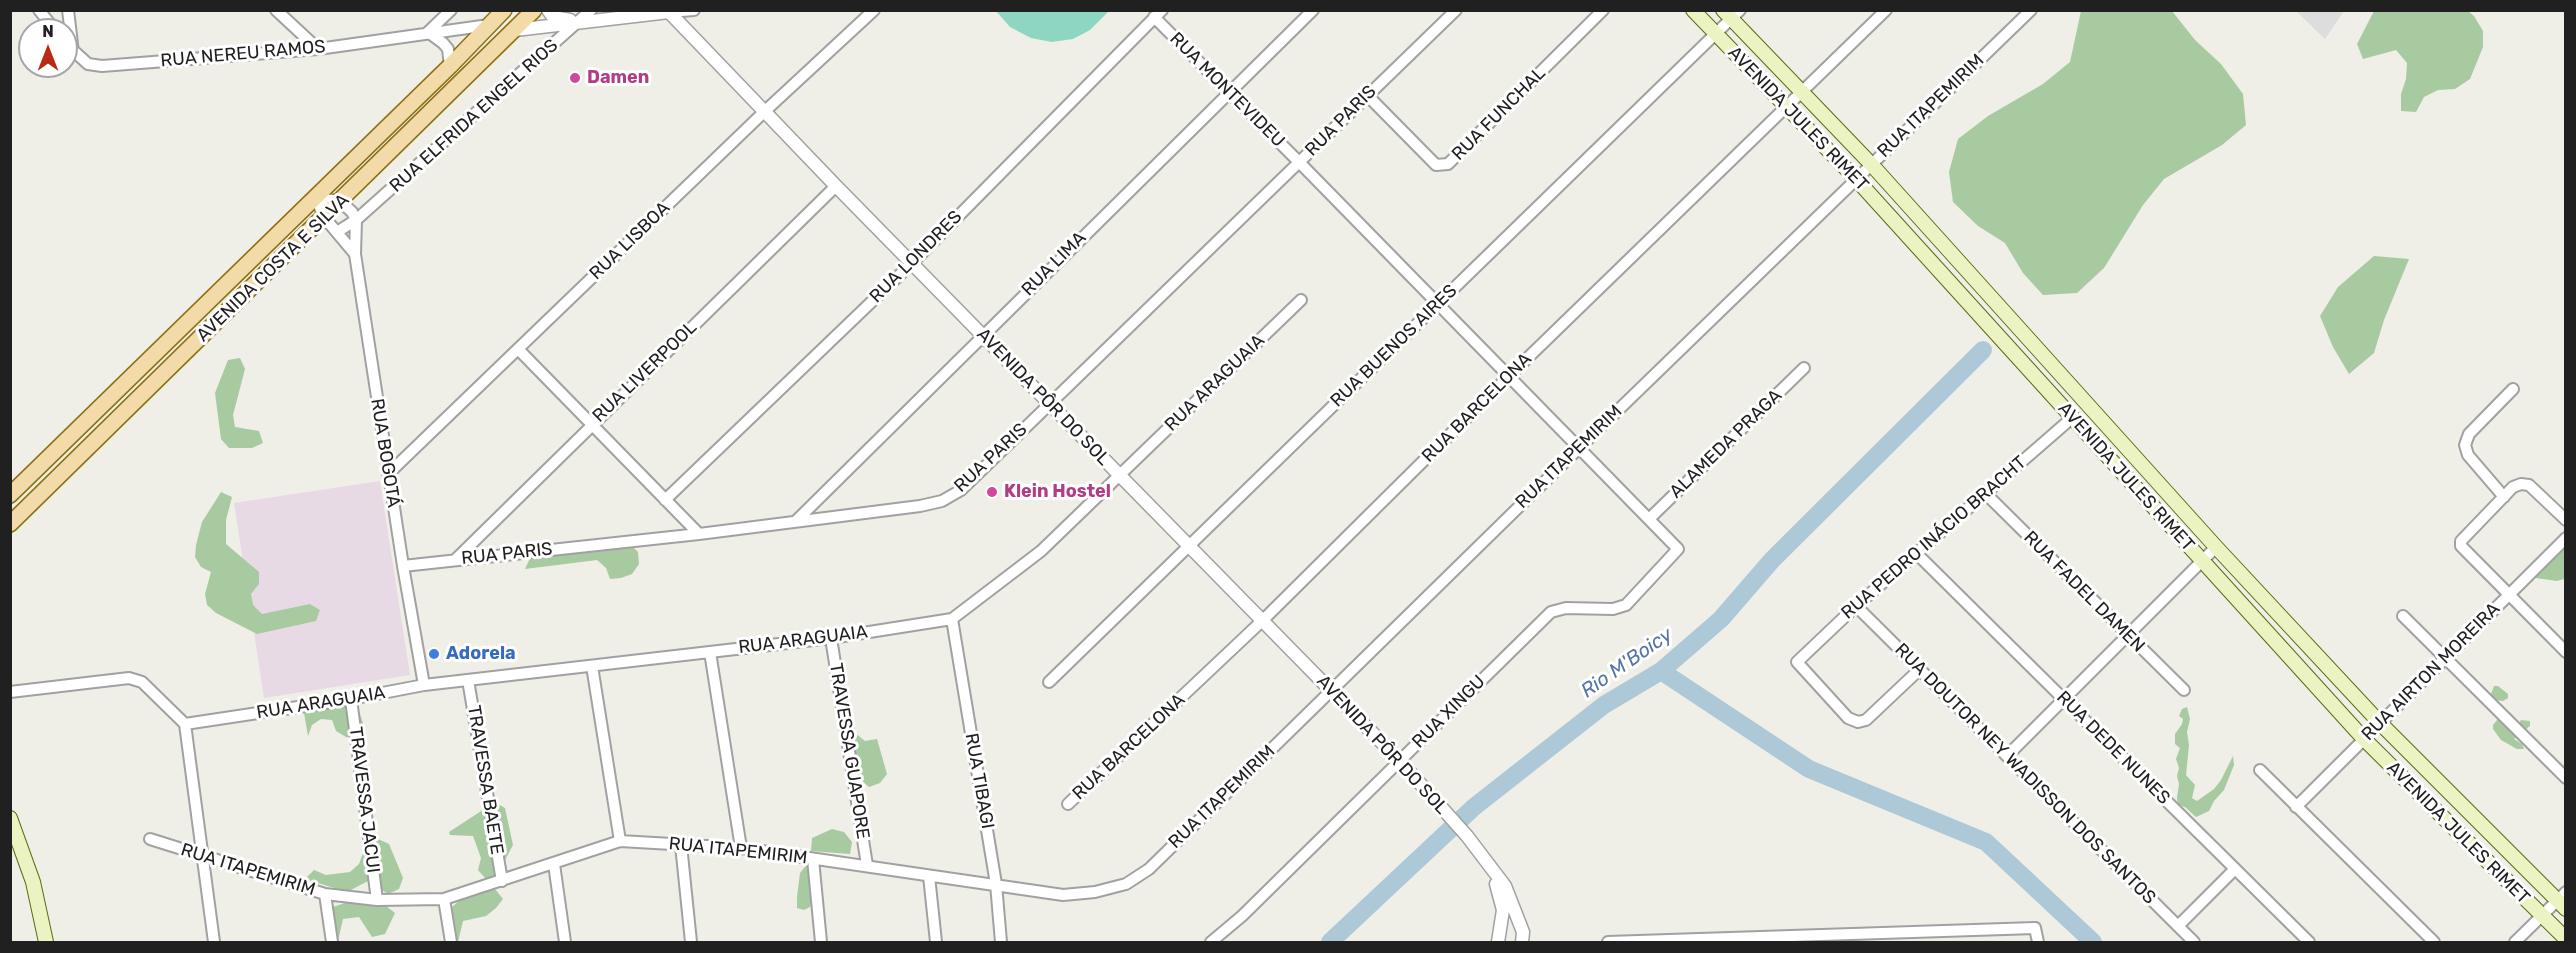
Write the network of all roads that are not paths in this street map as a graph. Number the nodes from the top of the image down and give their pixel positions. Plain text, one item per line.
1 (276, 10) edge
2 (451, 10) edge
3 (504, 10) edge
4 (534, 10) edge
5 (548, 10) edge
6 (591, 10) edge
7 (694, 10) edge
8 (874, 10) edge
9 (1313, 10) edge
10 (1456, 10) edge
11 (1603, 10) edge
12 (1693, 10) edge
13 (1886, 10) edge
14 (2031, 10) edge
15 (669, 12) junction
16 (1731, 13) edge
17 (1158, 14) edge
18 (580, 21) junction
19 (489, 24) junction
20 (515, 30) junction
21 (428, 32) junction
22 (1715, 34) junction
23 (318, 49) junction
24 (78, 56) edge
25 (450, 66) junction
26 (1802, 91) junction
27 (1228, 92) junction
28 (1367, 95) junction
29 (1786, 107) junction
30 (764, 112) junction
31 (1299, 162) junction
32 (1871, 164) junction
33 (1856, 179) junction
34 (836, 186) junction
35 (316, 198) junction
36 (340, 201) junction
37 (324, 217) junction
38 (356, 220) junction
39 (337, 232) junction
40 (355, 254) junction
41 (912, 263) junction
42 (1301, 300) dead end
43 (1437, 304) junction
44 (983, 334) junction
45 (518, 349) junction
46 (1804, 368) dead end
47 (1508, 377) junction
48 (2513, 389) dead end
49 (1049, 403) junction
50 (2073, 417) junction
51 (592, 425) junction
52 (1579, 448) junction
53 (388, 474) junction
54 (1120, 475) junction
55 (1985, 493) junction
56 (10, 495) edge
57 (2504, 496) junction
58 (666, 500) junction
59 (1649, 519) junction
60 (2565, 520) edge
61 (796, 521) junction
62 (10, 524) edge
63 (699, 534) junction
64 (2565, 538) edge
65 (1189, 546) junction
66 (2217, 547) junction
67 (1678, 549) joint
68 (1916, 553) junction
69 (456, 559) junction
70 (2202, 562) junction
71 (403, 566) junction
72 (2507, 595) junction
73 (1856, 606) junction
74 (2403, 616) dead end
75 (952, 619) junction
76 (1263, 620) junction
77 (2128, 636) junction
78 (831, 638) junction
79 (710, 652) junction
80 (2565, 652) edge
81 (2445, 658) junction
82 (592, 666) junction
83 (1920, 669) junction
84 (468, 680) junction
85 (1048, 682) dead end
86 (424, 685) junction
87 (1331, 690) junction
88 (2184, 690) dead end
89 (10, 692) edge
90 (351, 699) junction
91 (2064, 699) junction
92 (2380, 723) junction
93 (185, 724) junction
94 (2364, 740) junction
95 (2007, 756) junction
96 (1400, 761) junction
97 (2260, 770) dead end
98 (2565, 778) edge
99 (1068, 804) dead end
100 (2296, 807) junction
101 (10, 818) edge
102 (150, 839) dead end
103 (620, 842) junction
104 (681, 844) junction
105 (741, 848) junction
106 (202, 856) junction
107 (813, 859) junction
108 (1488, 863) junction
109 (554, 864) junction
110 (867, 865) junction
111 (2235, 869) junction
112 (929, 876) junction
113 (502, 881) junction
114 (996, 884) junction
115 (325, 894) junction
116 (444, 899) junction
117 (377, 900) junction
118 (2563, 901) edge
119 (2542, 916) junction
120 (2178, 927) junction
121 (1949, 931) junction
122 (1523, 938) edge
123 (1867, 938) edge
124 (1785, 939) edge
125 (2565, 939) edge
126 (1499, 940) edge
127 (1696, 941) edge
128 (46, 942) edge
129 (214, 942) edge
130 (332, 942) edge
131 (451, 942) edge
132 (565, 942) edge
133 (691, 942) edge
134 (821, 942) edge
135 (936, 942) edge
136 (1001, 942) edge
137 (1211, 942) edge
138 (1608, 942) edge
139 (1950, 942) edge
140 (2038, 942) edge
141 (2194, 942) edge
142 (2309, 942) edge
143 (2434, 942) edge
144 (2515, 942) edge

1 - 23 street
2 - 21 street
3 - 19 main road, AVENIDA COSTA E SILVA
4 - 20 main road, AVENIDA COSTA E SILVA
5 - 18 street
6 - 18 street, RUA ELFRIDA ENGEL RIOS
7 - 15 street
8 - 30 street, RUA LISBOA
9 - 27 street, RUA LIMA
10 - 28 street, RUA PARIS
11 - 28 street, RUA FUNCHAL
12 - 22 main road, AVENIDA JULES RIMET
13 - 26 street, RUA BARCELONA
14 - 32 street, RUA ITAPEMIRIM
15 - 18 street
15 - 30 street, AVENIDA PÔR DO SOL
16 - 22 street, RUA BUENOS AIRES
16 - 26 main road, AVENIDA JULES RIMET
17 - 27 street, RUA MONTEVIDEU
17 - 41 street, RUA LONDRES
18 - 20 street
18 - 38 street, RUA ELFRIDA ENGEL RIOS
19 - 21 street, RUA NEREU RAMOS
19 - 25 main road, AVENIDA COSTA E SILVA
20 - 36 main road, AVENIDA COSTA E SILVA
21 - 23 street, RUA NEREU RAMOS
21 - 25 street
22 - 29 main road, AVENIDA JULES RIMET
22 - 43 street, RUA BUENOS AIRES
23 - 24 street, RUA NEREU RAMOS
25 - 35 main road, AVENIDA COSTA E SILVA
26 - 29 street, RUA BARCELONA
26 - 32 main road, AVENIDA JULES RIMET
27 - 31 street, RUA MONTEVIDEU
27 - 44 street, RUA LIMA
28 - 31 street, RUA PARIS
29 - 33 main road, AVENIDA JULES RIMET
29 - 47 street, RUA BARCELONA
30 - 34 street, AVENIDA PÔR DO SOL
30 - 45 street, RUA LISBOA
31 - 43 street, RUA MONTEVIDEU
31 - 49 street, RUA PARIS
32 - 33 street, RUA ITAPEMIRIM
32 - 66 main road, AVENIDA JULES RIMET
33 - 50 main road, AVENIDA JULES RIMET
33 - 52 street, RUA ITAPEMIRIM
34 - 41 street, AVENIDA PÔR DO SOL
34 - 51 street, RUA LIVERPOOL
35 - 36 street
35 - 37 street
35 - 56 main road, AVENIDA COSTA E SILVA
36 - 37 main road, AVENIDA COSTA E SILVA
36 - 38 street
37 - 39 street
37 - 62 main road, AVENIDA COSTA E SILVA
38 - 39 street, RUA ELFRIDA ENGEL RIOS
38 - 40 street, RUA BOGOTÁ
39 - 40 street
40 - 53 street, RUA BOGOTÁ
41 - 44 street, AVENIDA PÔR DO SOL
41 - 58 street, RUA LONDRES
42 - 54 street, RUA ARAGUAIA
43 - 47 street, RUA MONTEVIDEU
43 - 65 street, RUA BUENOS AIRES
44 - 49 street, AVENIDA PÔR DO SOL
44 - 61 street, RUA LIMA
45 - 51 street
45 - 53 street, RUA LISBOA
46 - 59 street, ALAMEDA PRAGA
47 - 52 street, RUA MONTEVIDEU
47 - 76 street, RUA BARCELONA
48 - 57 street
49 - 54 street, AVENIDA PÔR DO SOL
49 - 61 street, RUA PARIS
50 - 55 street, RUA PEDRO INÁCIO BRACHT
50 - 70 main road, AVENIDA JULES RIMET
51 - 58 street
51 - 69 street, RUA LIVERPOOL
52 - 59 street, RUA MONTEVIDEU
52 - 87 street, RUA ITAPEMIRIM
53 - 71 street, RUA BOGOTÁ
54 - 65 street, AVENIDA PÔR DO SOL
54 - 75 street, RUA ARAGUAIA
55 - 68 street, RUA PEDRO INÁCIO BRACHT
55 - 77 street, RUA FADEL DAMEN
57 - 60 street
57 - 72 street
58 - 63 street
59 - 67 street, RUA MONTEVIDEU
61 - 63 street, RUA PARIS
63 - 69 street, RUA PARIS
64 - 72 street, RUA AIRTON MOREIRA
65 - 76 street, AVENIDA PÔR DO SOL
65 - 85 street, RUA BUENOS AIRES
66 - 70 street
66 - 92 main road, AVENIDA JULES RIMET
67 - 96 street, RUA XINGU
68 - 73 street, RUA PEDRO INÁCIO BRACHT
68 - 91 street, RUA DEDE NUNES
69 - 71 street, RUA PARIS
70 - 77 street
70 - 94 main road, AVENIDA JULES RIMET
71 - 86 street, RUA BOGOTÁ
72 - 80 street
72 - 81 street, RUA AIRTON MOREIRA
73 - 83 street, RUA DOUTOR NEY WADISSON DOS SANTOS
73 - 83 street, RUA PEDRO INÁCIO BRACHT
74 - 81 street
75 - 78 street, RUA ARAGUAIA
75 - 114 street, RUA TIBAGI
76 - 87 street, AVENIDA PÔR DO SOL
76 - 99 street, RUA BARCELONA
77 - 88 street, RUA FADEL DAMEN
77 - 91 street
78 - 79 street, RUA ARAGUAIA
78 - 110 street, TRAVESSA GUAPORE
79 - 82 street, RUA ARAGUAIA
79 - 105 street
81 - 92 street, RUA AIRTON MOREIRA
81 - 98 street
82 - 84 street, RUA ARAGUAIA
82 - 103 street
83 - 95 street, RUA DOUTOR NEY WADISSON DOS SANTOS
84 - 86 street, RUA ARAGUAIA
84 - 113 street, TRAVESSA BAETE
86 - 90 street, RUA ARAGUAIA
87 - 96 street, AVENIDA PÔR DO SOL
87 - 114 street, RUA ITAPEMIRIM
89 - 93 street
90 - 93 street, RUA ARAGUAIA
90 - 117 street, TRAVESSA JACUI
91 - 95 street
91 - 111 street, RUA DEDE NUNES
92 - 94 street, RUA AIRTON MOREIRA
92 - 118 main road, AVENIDA JULES RIMET
93 - 106 street
94 - 100 street, RUA AIRTON MOREIRA
94 - 119 main road, AVENIDA JULES RIMET
95 - 120 street, RUA DOUTOR NEY WADISSON DOS SANTOS
96 - 108 street, AVENIDA PÔR DO SOL
96 - 137 street, RUA XINGU
97 - 100 street
100 - 143 street
101 - 128 main road
102 - 106 street, RUA ITAPEMIRIM
103 - 104 street, RUA ITAPEMIRIM
103 - 109 street, RUA ITAPEMIRIM
104 - 105 street, RUA ITAPEMIRIM
104 - 133 street
105 - 107 street, RUA ITAPEMIRIM
106 - 115 street, RUA ITAPEMIRIM
106 - 129 street
107 - 110 street, RUA ITAPEMIRIM
107 - 134 street
108 - 122 street, AVENIDA PÔR DO SOL
108 - 126 street, AVENIDA PÔR DO SOL
109 - 113 street, RUA ITAPEMIRIM
109 - 132 street
110 - 112 street, RUA ITAPEMIRIM
111 - 120 street
111 - 142 street, RUA DEDE NUNES
112 - 114 street, RUA ITAPEMIRIM
112 - 135 street
113 - 116 street, RUA ITAPEMIRIM
114 - 136 street, RUA TIBAGI
115 - 117 street, RUA ITAPEMIRIM
115 - 130 street
116 - 117 street, RUA ITAPEMIRIM
116 - 131 street
118 - 119 street
119 - 125 main road, AVENIDA JULES RIMET
119 - 144 street
120 - 141 street, RUA DOUTOR NEY WADISSON DOS SANTOS
121 - 123 street
121 - 139 street
121 - 140 street
122 - 126 street
123 - 124 street
124 - 127 street
127 - 138 street

